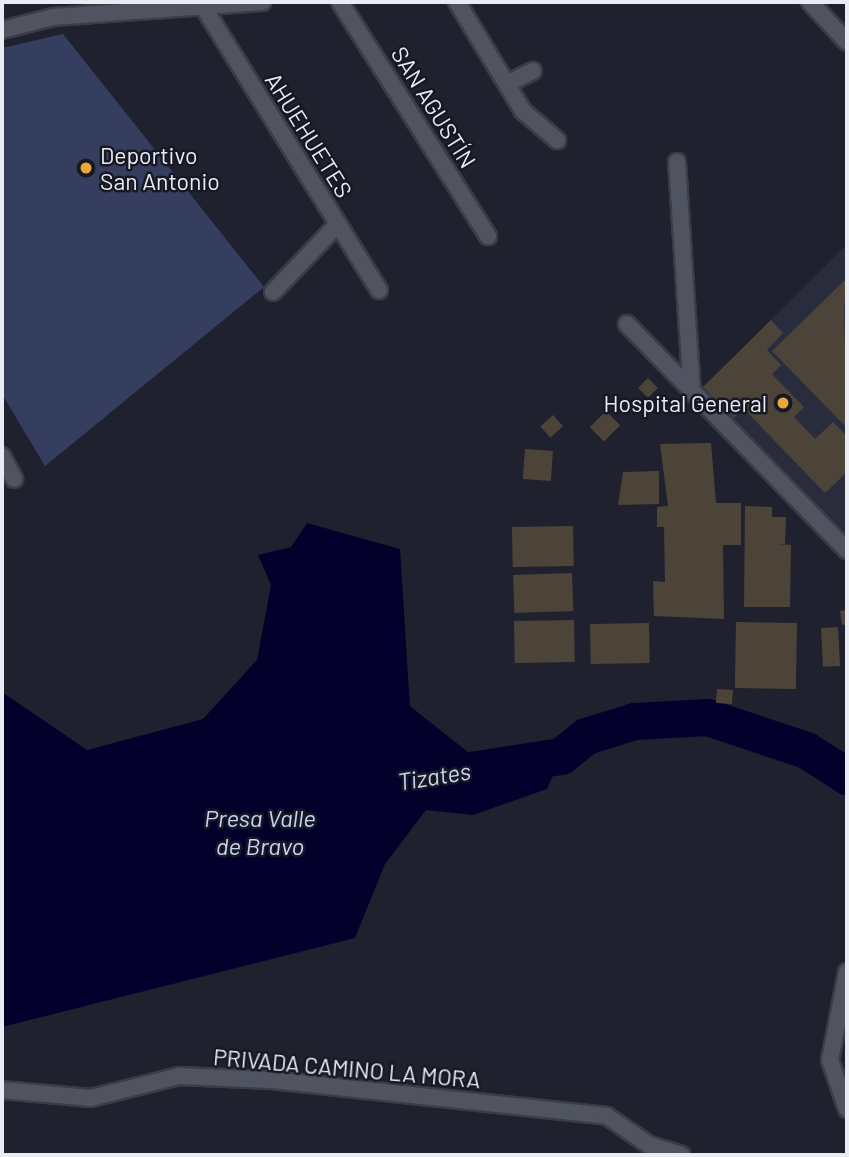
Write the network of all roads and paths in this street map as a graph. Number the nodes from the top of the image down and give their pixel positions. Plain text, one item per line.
1 (262, 2) edge
2 (340, 2) edge
3 (457, 2) edge
4 (810, 2) edge
5 (201, 3) edge
6 (2, 30) edge
7 (847, 42) edge
8 (533, 71) dead end
9 (506, 84) junction
10 (556, 140) dead end
11 (677, 162) dead end
12 (338, 224) junction
13 (488, 236) dead end
14 (379, 290) dead end
15 (273, 292) dead end
16 (626, 324) dead end
17 (692, 391) junction
18 (2, 456) edge
19 (14, 479) dead end
20 (847, 550) edge
21 (847, 972) edge
22 (2, 1090) edge
23 (847, 1109) edge
24 (681, 1155) edge

1 - 5 street
2 - 13 street, SAN AGUSTÍN
3 - 9 street
4 - 7 street
5 - 6 street
5 - 12 street, AHUEHUETES
8 - 9 street
9 - 10 street
11 - 17 street
12 - 14 street, AHUEHUETES
12 - 15 street
16 - 17 street
17 - 20 street
18 - 19 street
21 - 23 street
22 - 24 street, PRIVADA CAMINO LA MORA

